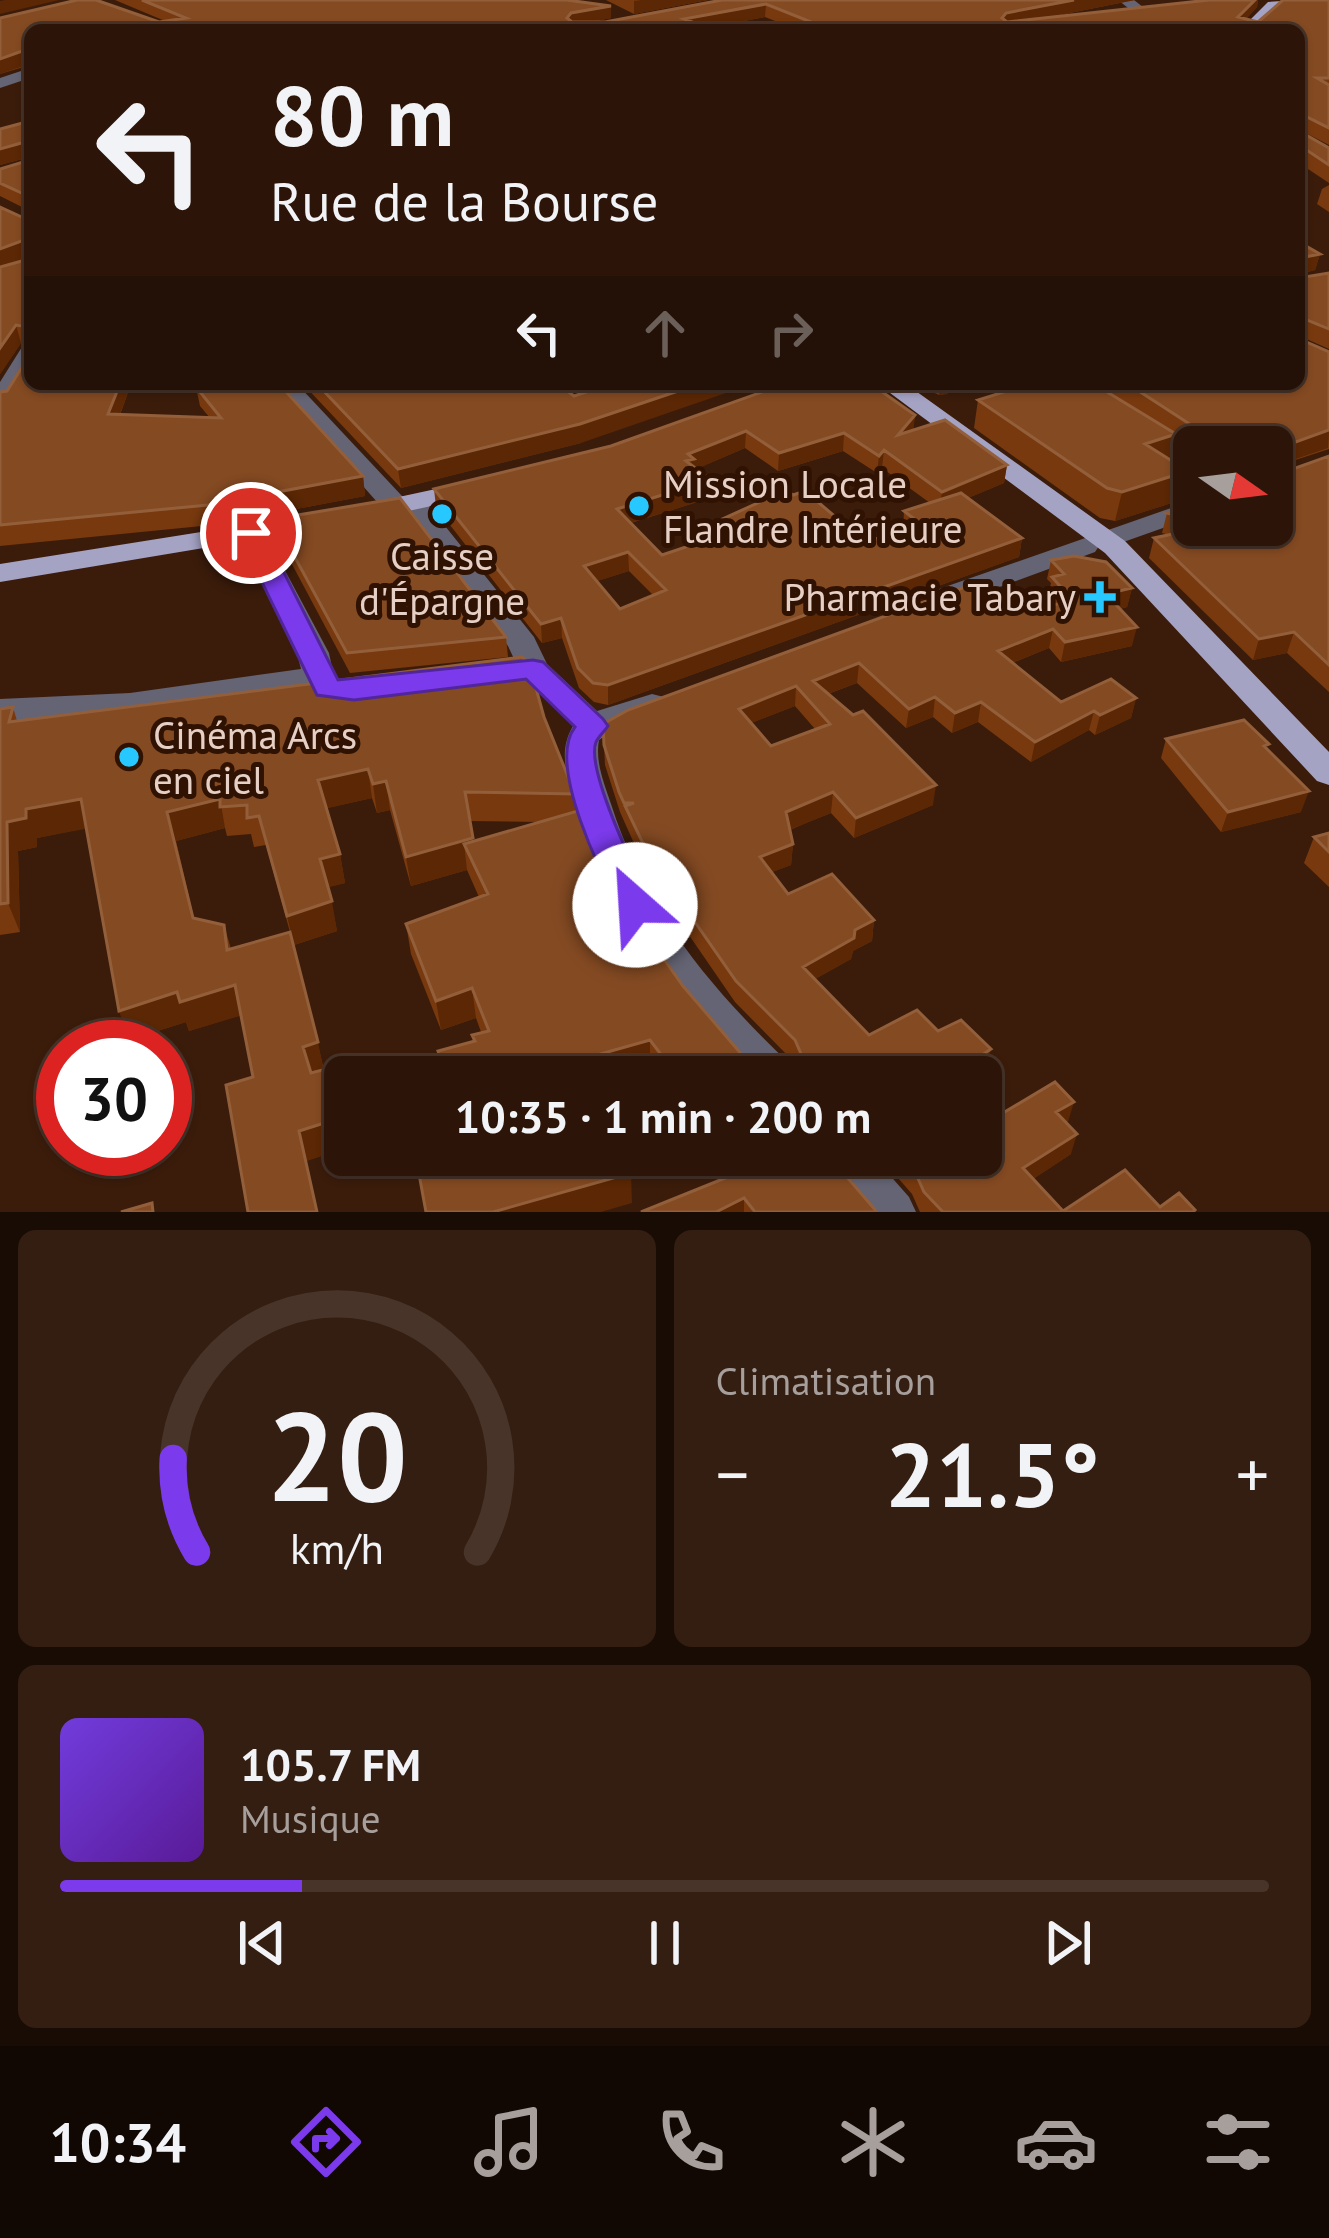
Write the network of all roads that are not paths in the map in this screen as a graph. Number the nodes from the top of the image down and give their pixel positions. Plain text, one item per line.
1 (1292, 0) edge
2 (1250, 2) edge
3 (1272, 3) edge
4 (1132, 4) edge
5 (1158, 6) edge
6 (1110, 12) edge
7 (1157, 24) edge
8 (24, 362) edge
9 (290, 390) edge
10 (880, 390) edge
11 (0, 402) edge
12 (1108, 411) edge
13 (1173, 452) edge
14 (503, 482) edge
15 (404, 504) junction
16 (1173, 515) edge
17 (251, 533) junction
18 (1095, 542) junction
19 (0, 573) edge
20 (918, 608) edge
21 (681, 694) edge
22 (0, 710) edge
23 (592, 726) junction
24 (1317, 760) edge
25 (748, 1056) edge
26 (862, 1176) edge
27 (893, 1212) edge

1 - 3 main road
2 - 3 street
4 - 5 street
4 - 6 street
4 - 7 street
8 - 11 street
9 - 15 street
10 - 18 main road
12 - 13 street
14 - 15 main road
15 - 17 main road
15 - 23 street
16 - 18 street
17 - 19 main road
17 - 22 street
18 - 20 street
18 - 24 main road
21 - 23 street
23 - 25 street
26 - 27 street

